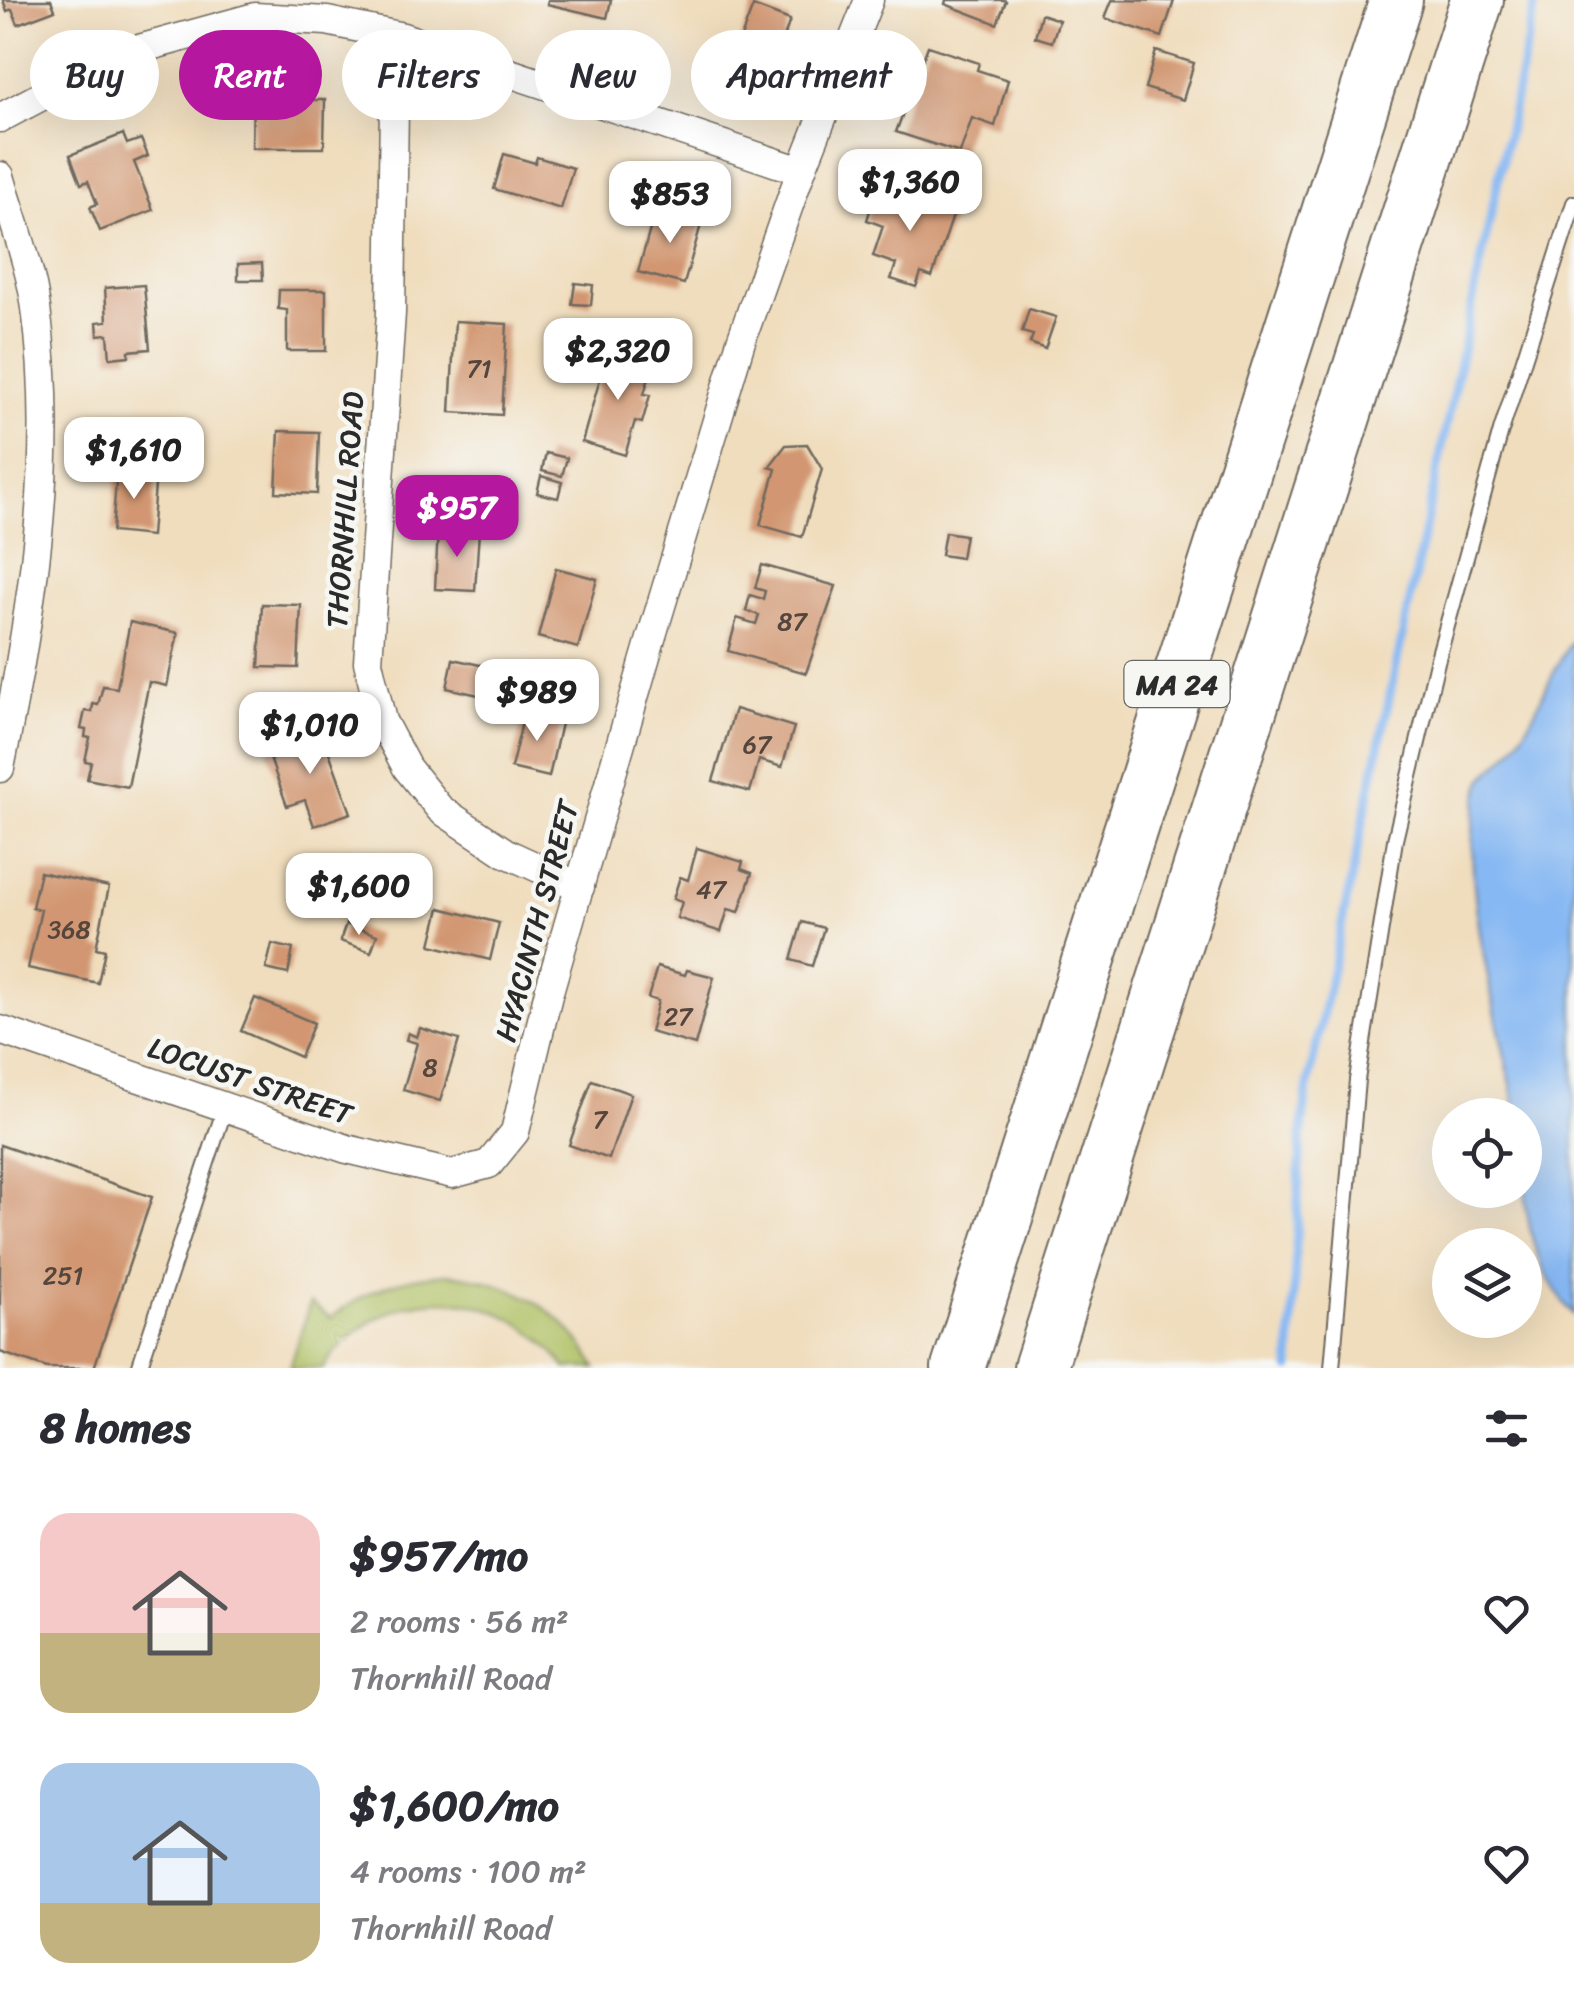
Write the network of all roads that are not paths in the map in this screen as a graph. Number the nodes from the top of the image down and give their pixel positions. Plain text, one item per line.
1 (869, 0) edge
2 (1396, 0) edge
3 (1477, 0) edge
4 (368, 30) edge
5 (515, 76) edge
6 (0, 118) edge
7 (394, 120) edge
8 (800, 171) junction
9 (0, 176) edge
10 (1574, 203) edge
11 (0, 768) edge
12 (580, 887) junction
13 (0, 1030) edge
14 (225, 1108) junction
15 (482, 1166) joint
16 (139, 1368) edge
17 (958, 1368) edge
18 (1040, 1368) edge
19 (1332, 1368) edge

1 - 8 street, HYACINTH STREET
2 - 17 highway, MA 24
3 - 18 highway, MA 24
4 - 6 street
5 - 8 street
7 - 12 street, THORNHILL ROAD
8 - 12 street, HYACINTH STREET
9 - 11 street
10 - 19 lane
12 - 15 street, HYACINTH STREET
13 - 14 street, LOCUST STREET
14 - 15 street, LOCUST STREET
14 - 16 lane

